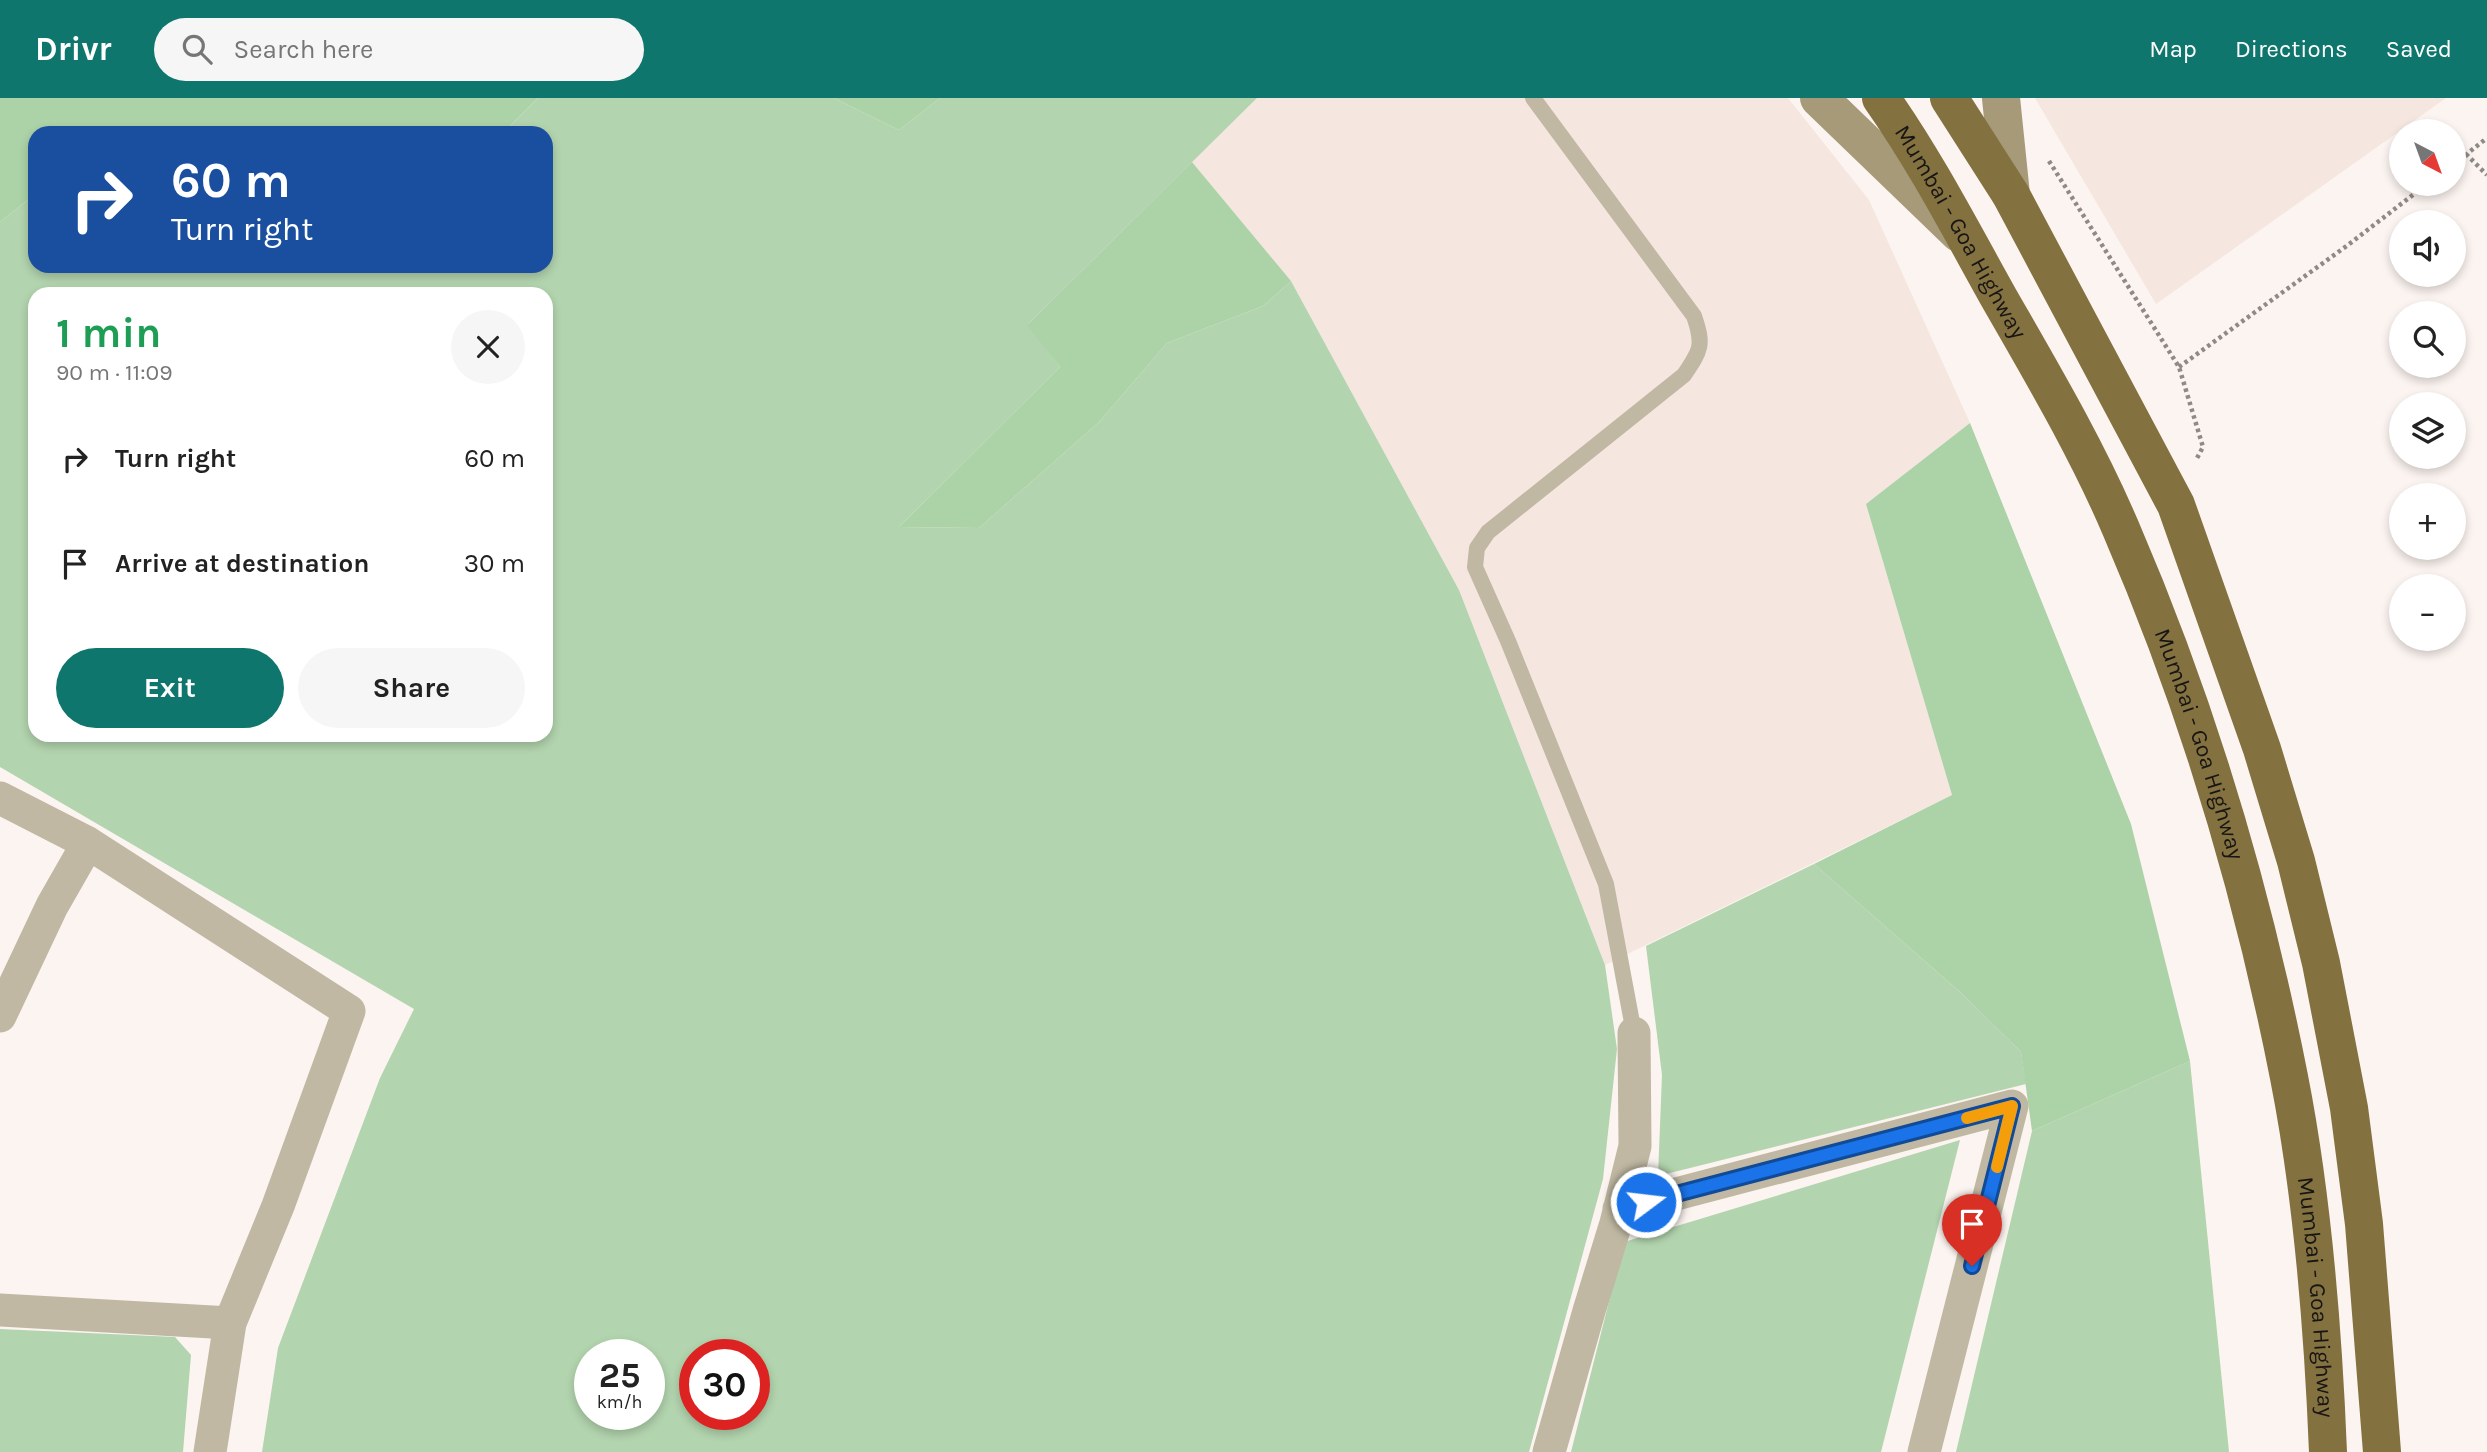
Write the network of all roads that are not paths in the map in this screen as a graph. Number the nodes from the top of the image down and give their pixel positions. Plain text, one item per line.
1 (1533, 98) edge
2 (1819, 98) edge
3 (1881, 98) edge
4 (1950, 98) edge
5 (2001, 98) edge
6 (2011, 195) junction
7 (1970, 244) junction
8 (0, 798) edge
9 (88, 843) junction
10 (0, 1016) edge
11 (1634, 1033) joint
12 (1619, 1209) junction
13 (0, 1310) edge
14 (230, 1324) junction
15 (210, 1452) edge
16 (1549, 1452) edge
17 (1924, 1452) edge
18 (2328, 1452) edge
19 (2382, 1452) edge

1 - 11 lane
2 - 7 street
3 - 7 highway, Mumbai - Goa Highway
4 - 6 highway
5 - 6 street
6 - 19 highway
7 - 18 highway, Mumbai - Goa Highway
8 - 9 street
9 - 10 street
9 - 14 street
11 - 12 street
12 - 16 street
12 - 17 street
13 - 14 street
14 - 15 street

